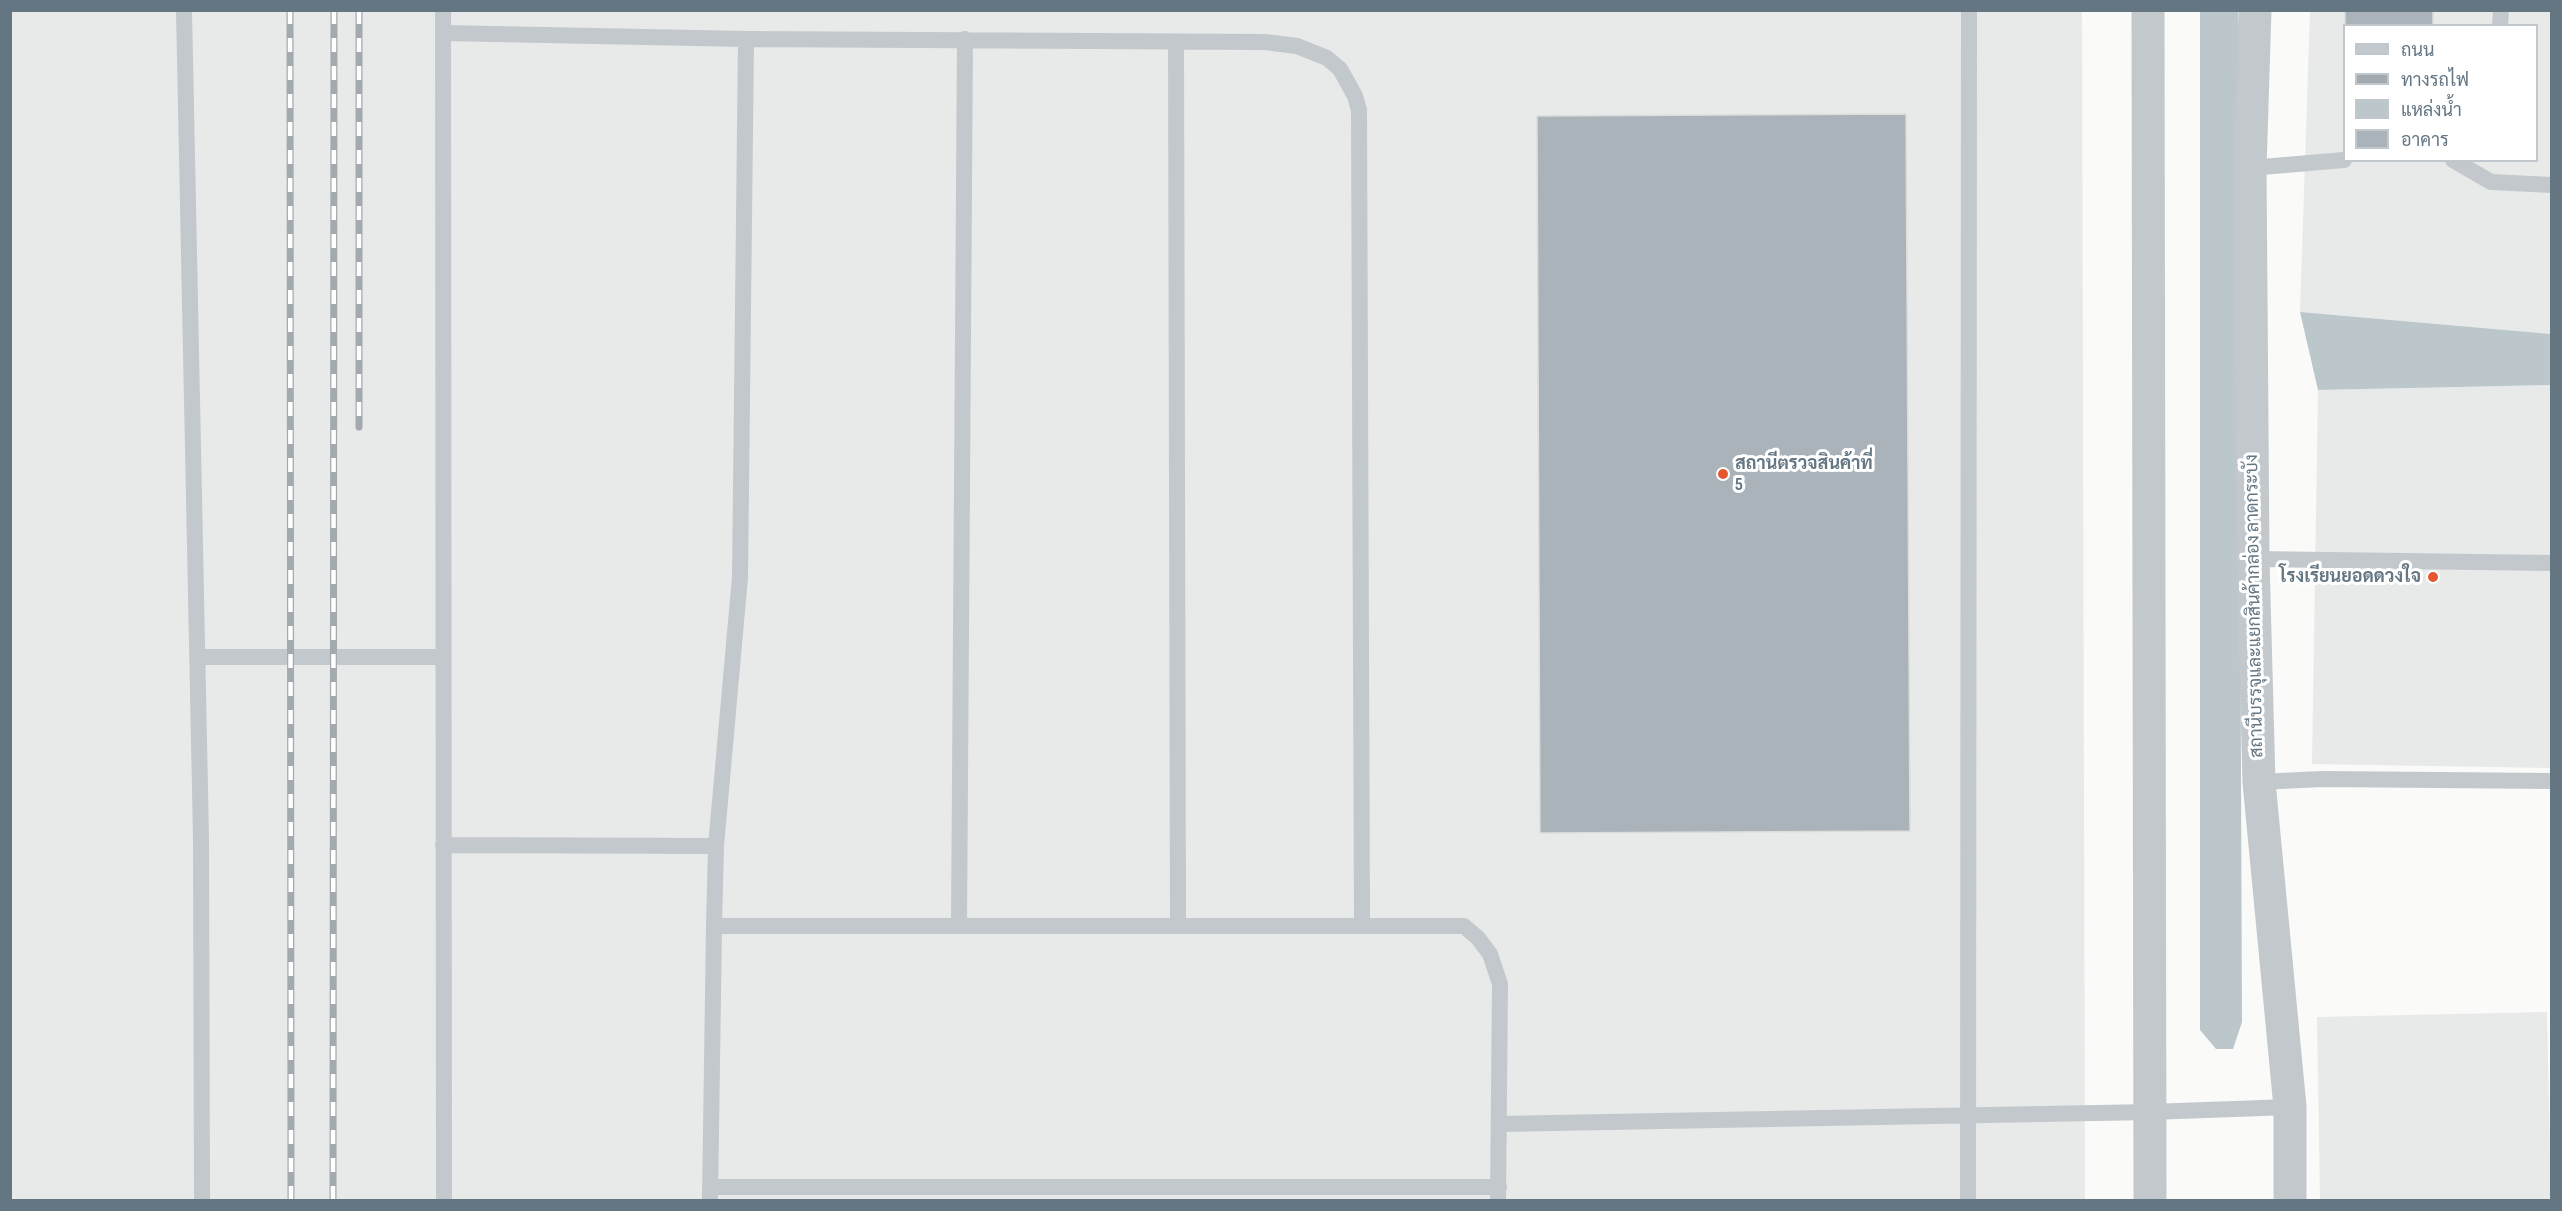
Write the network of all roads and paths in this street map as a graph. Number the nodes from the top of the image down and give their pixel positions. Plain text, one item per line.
1 (184, 10) edge
2 (443, 10) edge
3 (1969, 10) edge
4 (2148, 10) edge
5 (2255, 10) edge
6 (443, 33) junction
7 (746, 39) junction
8 (965, 39) junction
9 (1176, 42) junction
10 (2343, 160) edge
11 (2456, 162) edge
12 (2250, 168) junction
13 (2552, 185) edge
14 (2253, 559) junction
15 (2552, 563) edge
16 (197, 657) junction
17 (443, 657) junction
18 (2552, 781) edge
19 (2259, 782) junction
20 (443, 845) junction
21 (716, 846) junction
22 (959, 925) junction
23 (1178, 925) junction
24 (1362, 925) junction
25 (714, 926) junction
26 (2290, 1107) junction
27 (2150, 1112) junction
28 (1969, 1115) junction
29 (1499, 1124) junction
30 (710, 1194) edge
31 (1136, 1194) edge
32 (1331, 1194) edge
33 (1499, 1194) edge
34 (202, 1200) edge
35 (444, 1200) edge
36 (1968, 1200) edge
37 (2150, 1200) edge
38 (2290, 1200) edge

1 - 16 lane
2 - 6 lane
3 - 28 lane
4 - 27 street
5 - 12 street, สถานีบรรจุและแยกสินค้ากล่อง ลาดกระบัง
6 - 7 lane
6 - 17 lane
7 - 8 lane
7 - 21 lane
8 - 9 lane
8 - 22 lane
9 - 23 lane
9 - 24 lane
10 - 12 lane
11 - 13 lane
12 - 14 street, สถานีบรรจุและแยกสินค้ากล่อง ลาดกระบัง
14 - 15 lane
14 - 19 street, สถานีบรรจุและแยกสินค้ากล่อง ลาดกระบัง
16 - 17 lane
16 - 34 lane
17 - 20 lane
18 - 19 lane
19 - 26 street, สถานีบรรจุและแยกสินค้ากล่อง ลาดกระบัง
20 - 21 lane
20 - 35 lane
21 - 25 lane
22 - 23 lane
22 - 25 lane
23 - 24 lane
24 - 29 lane
25 - 30 lane
26 - 27 lane
26 - 38 street, สถานีบรรจุและแยกสินค้ากล่อง ลาดกระบัง
27 - 28 lane
27 - 37 street
28 - 29 lane
28 - 36 lane
29 - 33 lane
30 - 31 lane
31 - 32 lane
32 - 33 lane

